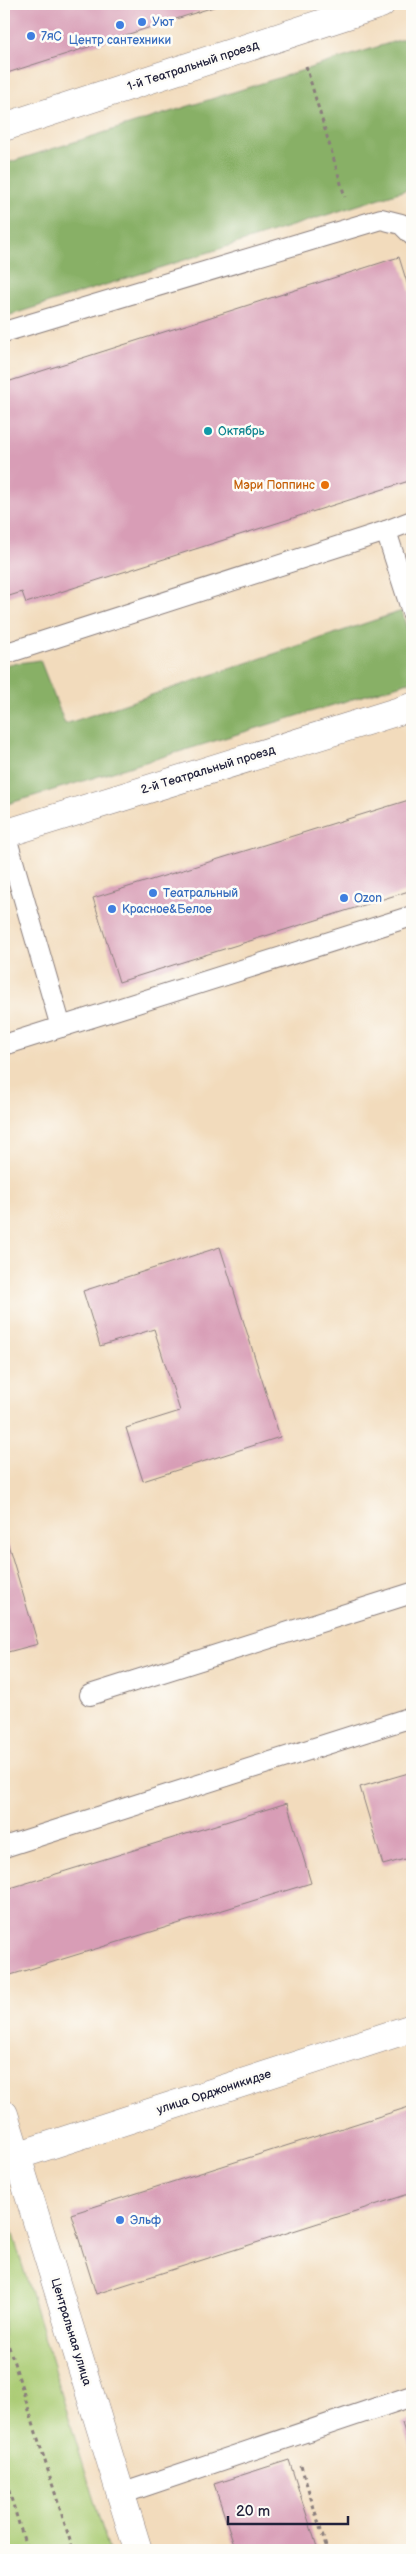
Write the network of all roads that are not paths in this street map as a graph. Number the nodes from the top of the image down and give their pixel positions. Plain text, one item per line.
1 (381, 4) edge
2 (4, 127) edge
3 (412, 235) edge
4 (4, 332) edge
5 (412, 521) edge
6 (386, 531) junction
7 (412, 612) edge
8 (4, 654) edge
9 (412, 707) edge
10 (4, 832) edge
11 (412, 916) edge
12 (61, 1027) junction
13 (4, 1045) edge
14 (412, 1593) edge
15 (90, 1694) dead end
16 (412, 1717) edge
17 (4, 1847) edge
18 (412, 2028) edge
19 (4, 2114) edge
20 (16, 2156) junction
21 (412, 2396) edge
22 (121, 2494) junction
23 (138, 2550) edge

1 - 2 street, 1-й Театральный проезд
3 - 4 lane
5 - 6 lane
6 - 7 lane
6 - 8 lane
9 - 10 street, 2-й Театральный проезд
10 - 12 lane
11 - 12 lane
12 - 13 lane
14 - 15 lane
16 - 17 lane
18 - 20 street, улица Орджоникидзе
19 - 20 street, Центральная улица
20 - 22 street, Центральная улица
21 - 22 lane
22 - 23 street, Центральная улица

